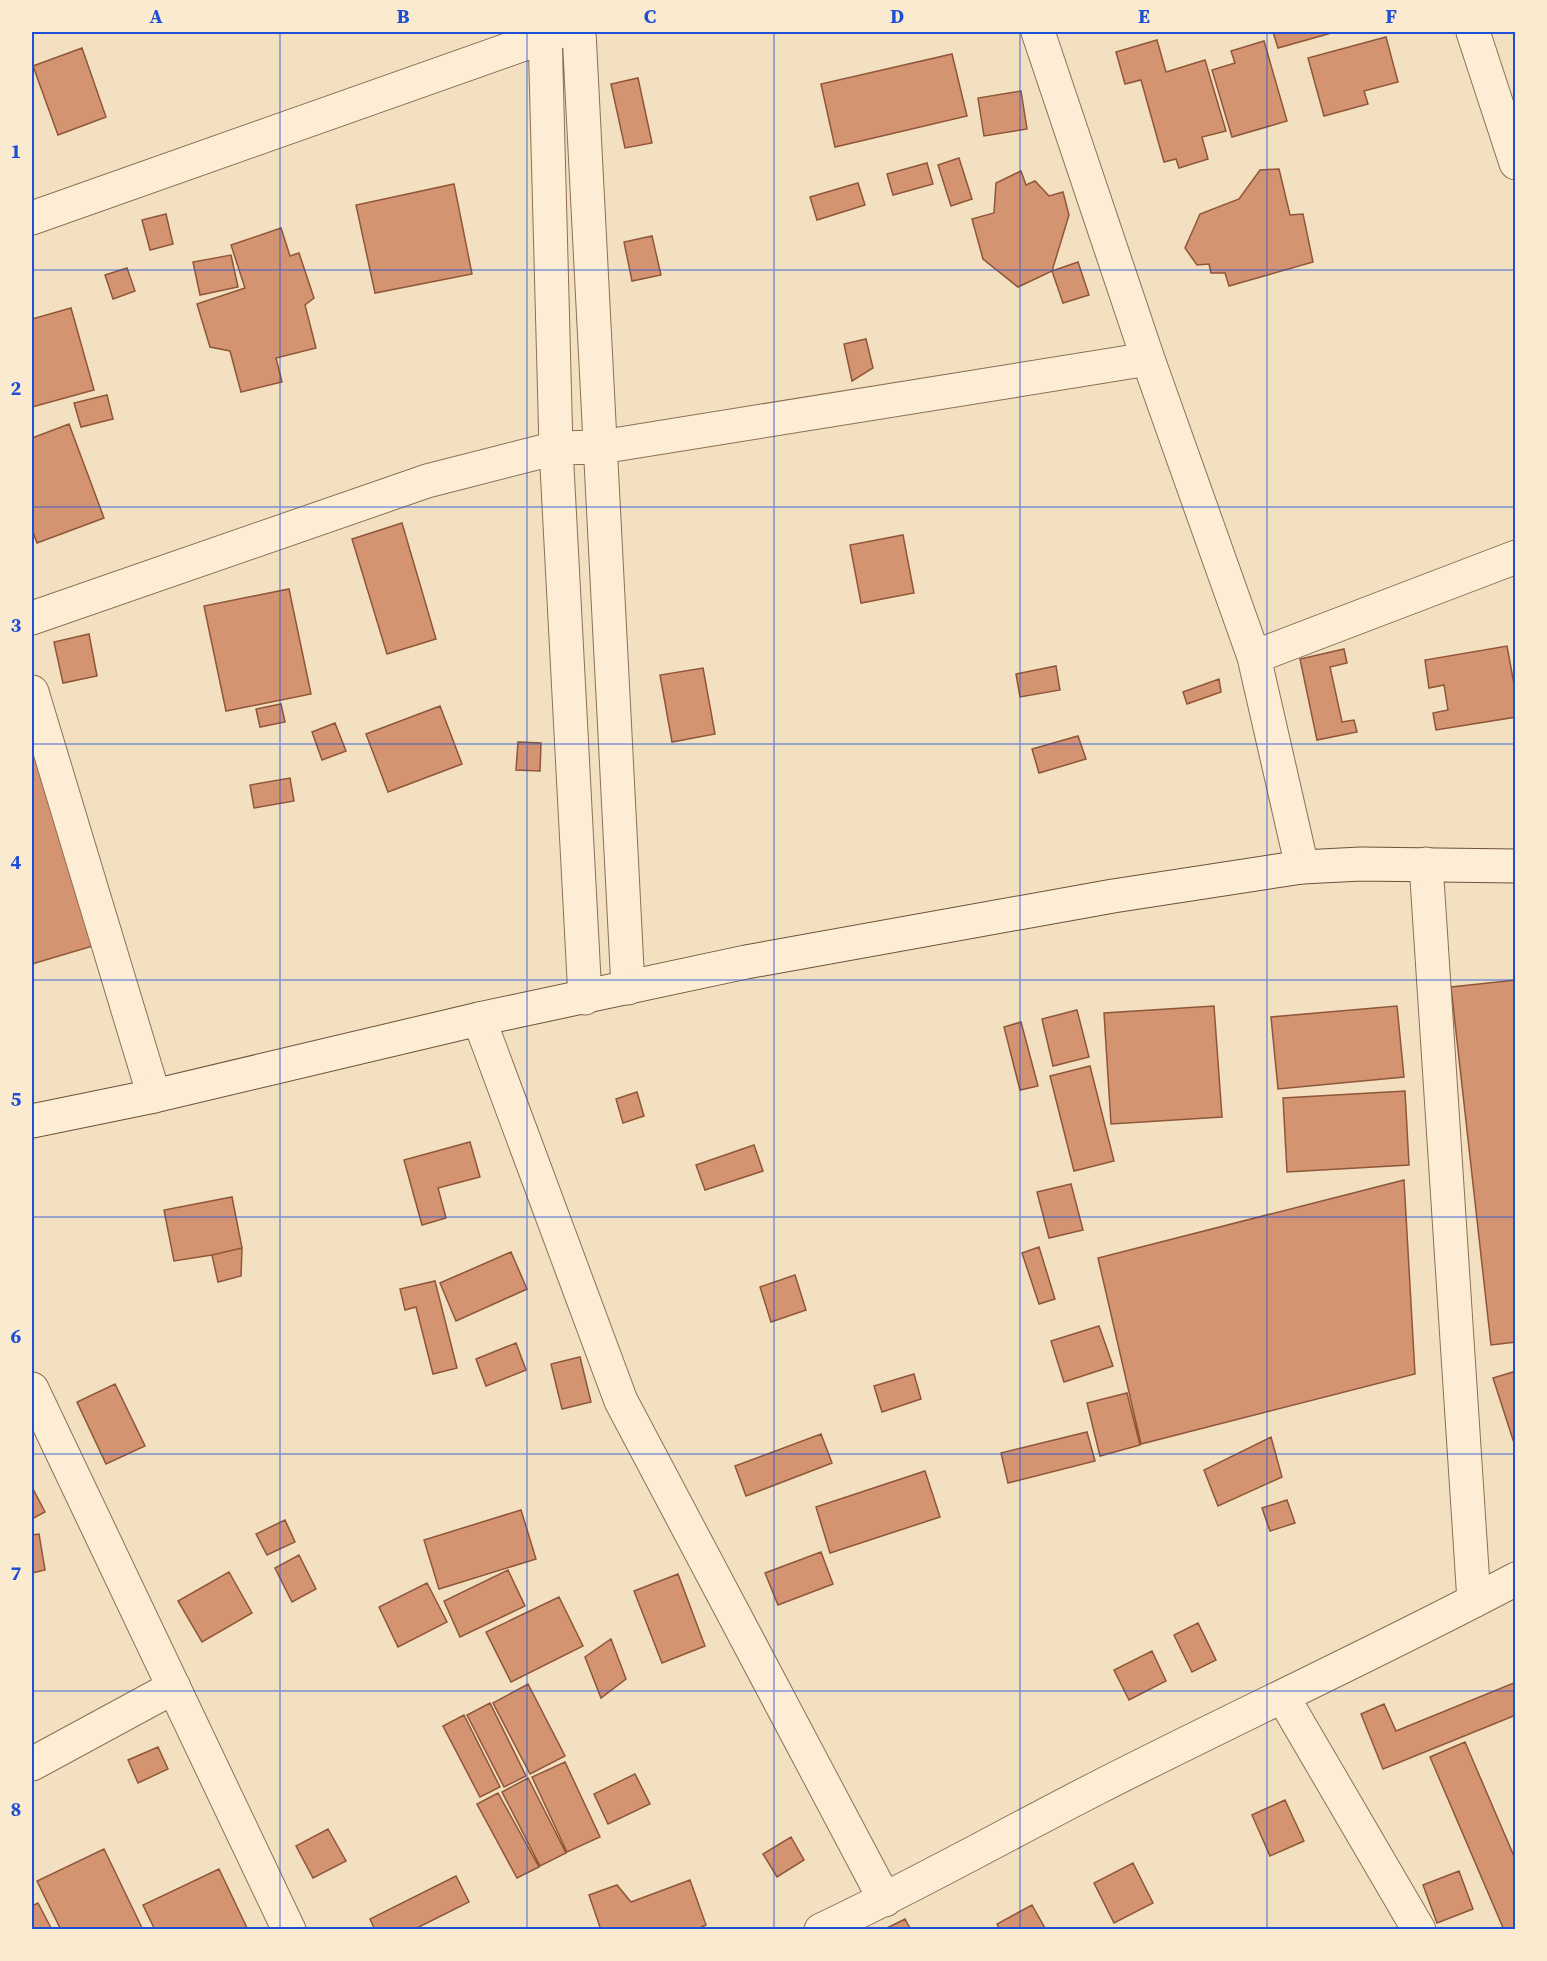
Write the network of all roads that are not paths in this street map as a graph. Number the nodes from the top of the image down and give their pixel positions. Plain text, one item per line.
1 (579, 32) edge
2 (1038, 32) edge
3 (1473, 32) edge
4 (549, 33) edge
5 (1515, 163) edge
6 (32, 218) edge
7 (1148, 359) junction
8 (601, 447) junction
9 (556, 448) junction
10 (1515, 557) edge
11 (32, 618) edge
12 (1254, 657) junction
13 (32, 692) edge
14 (1426, 864) junction
15 (1515, 866) edge
16 (1302, 867) junction
17 (628, 988) junction
18 (585, 998) junction
19 (480, 1019) junction
20 (154, 1096) junction
21 (32, 1121) edge
22 (32, 1389) edge
23 (1515, 1579) edge
24 (1474, 1601) junction
25 (174, 1687) junction
26 (1283, 1697) junction
27 (32, 1764) edge
28 (885, 1900) junction
29 (289, 1929) edge
30 (821, 1929) edge
31 (1419, 1929) edge

1 - 8 street
2 - 7 street
3 - 5 street
4 - 6 street
4 - 9 street
7 - 8 street
7 - 12 street
8 - 9 street
8 - 17 street
9 - 11 street
9 - 18 street
10 - 12 street
12 - 16 street
13 - 20 street
14 - 15 street
14 - 16 street
14 - 24 street
16 - 17 street
17 - 18 street
18 - 19 street
19 - 20 street
19 - 28 street
20 - 21 street
22 - 25 street
23 - 24 street
24 - 26 street
25 - 27 street
25 - 29 street
26 - 28 street
26 - 31 street
28 - 30 street

